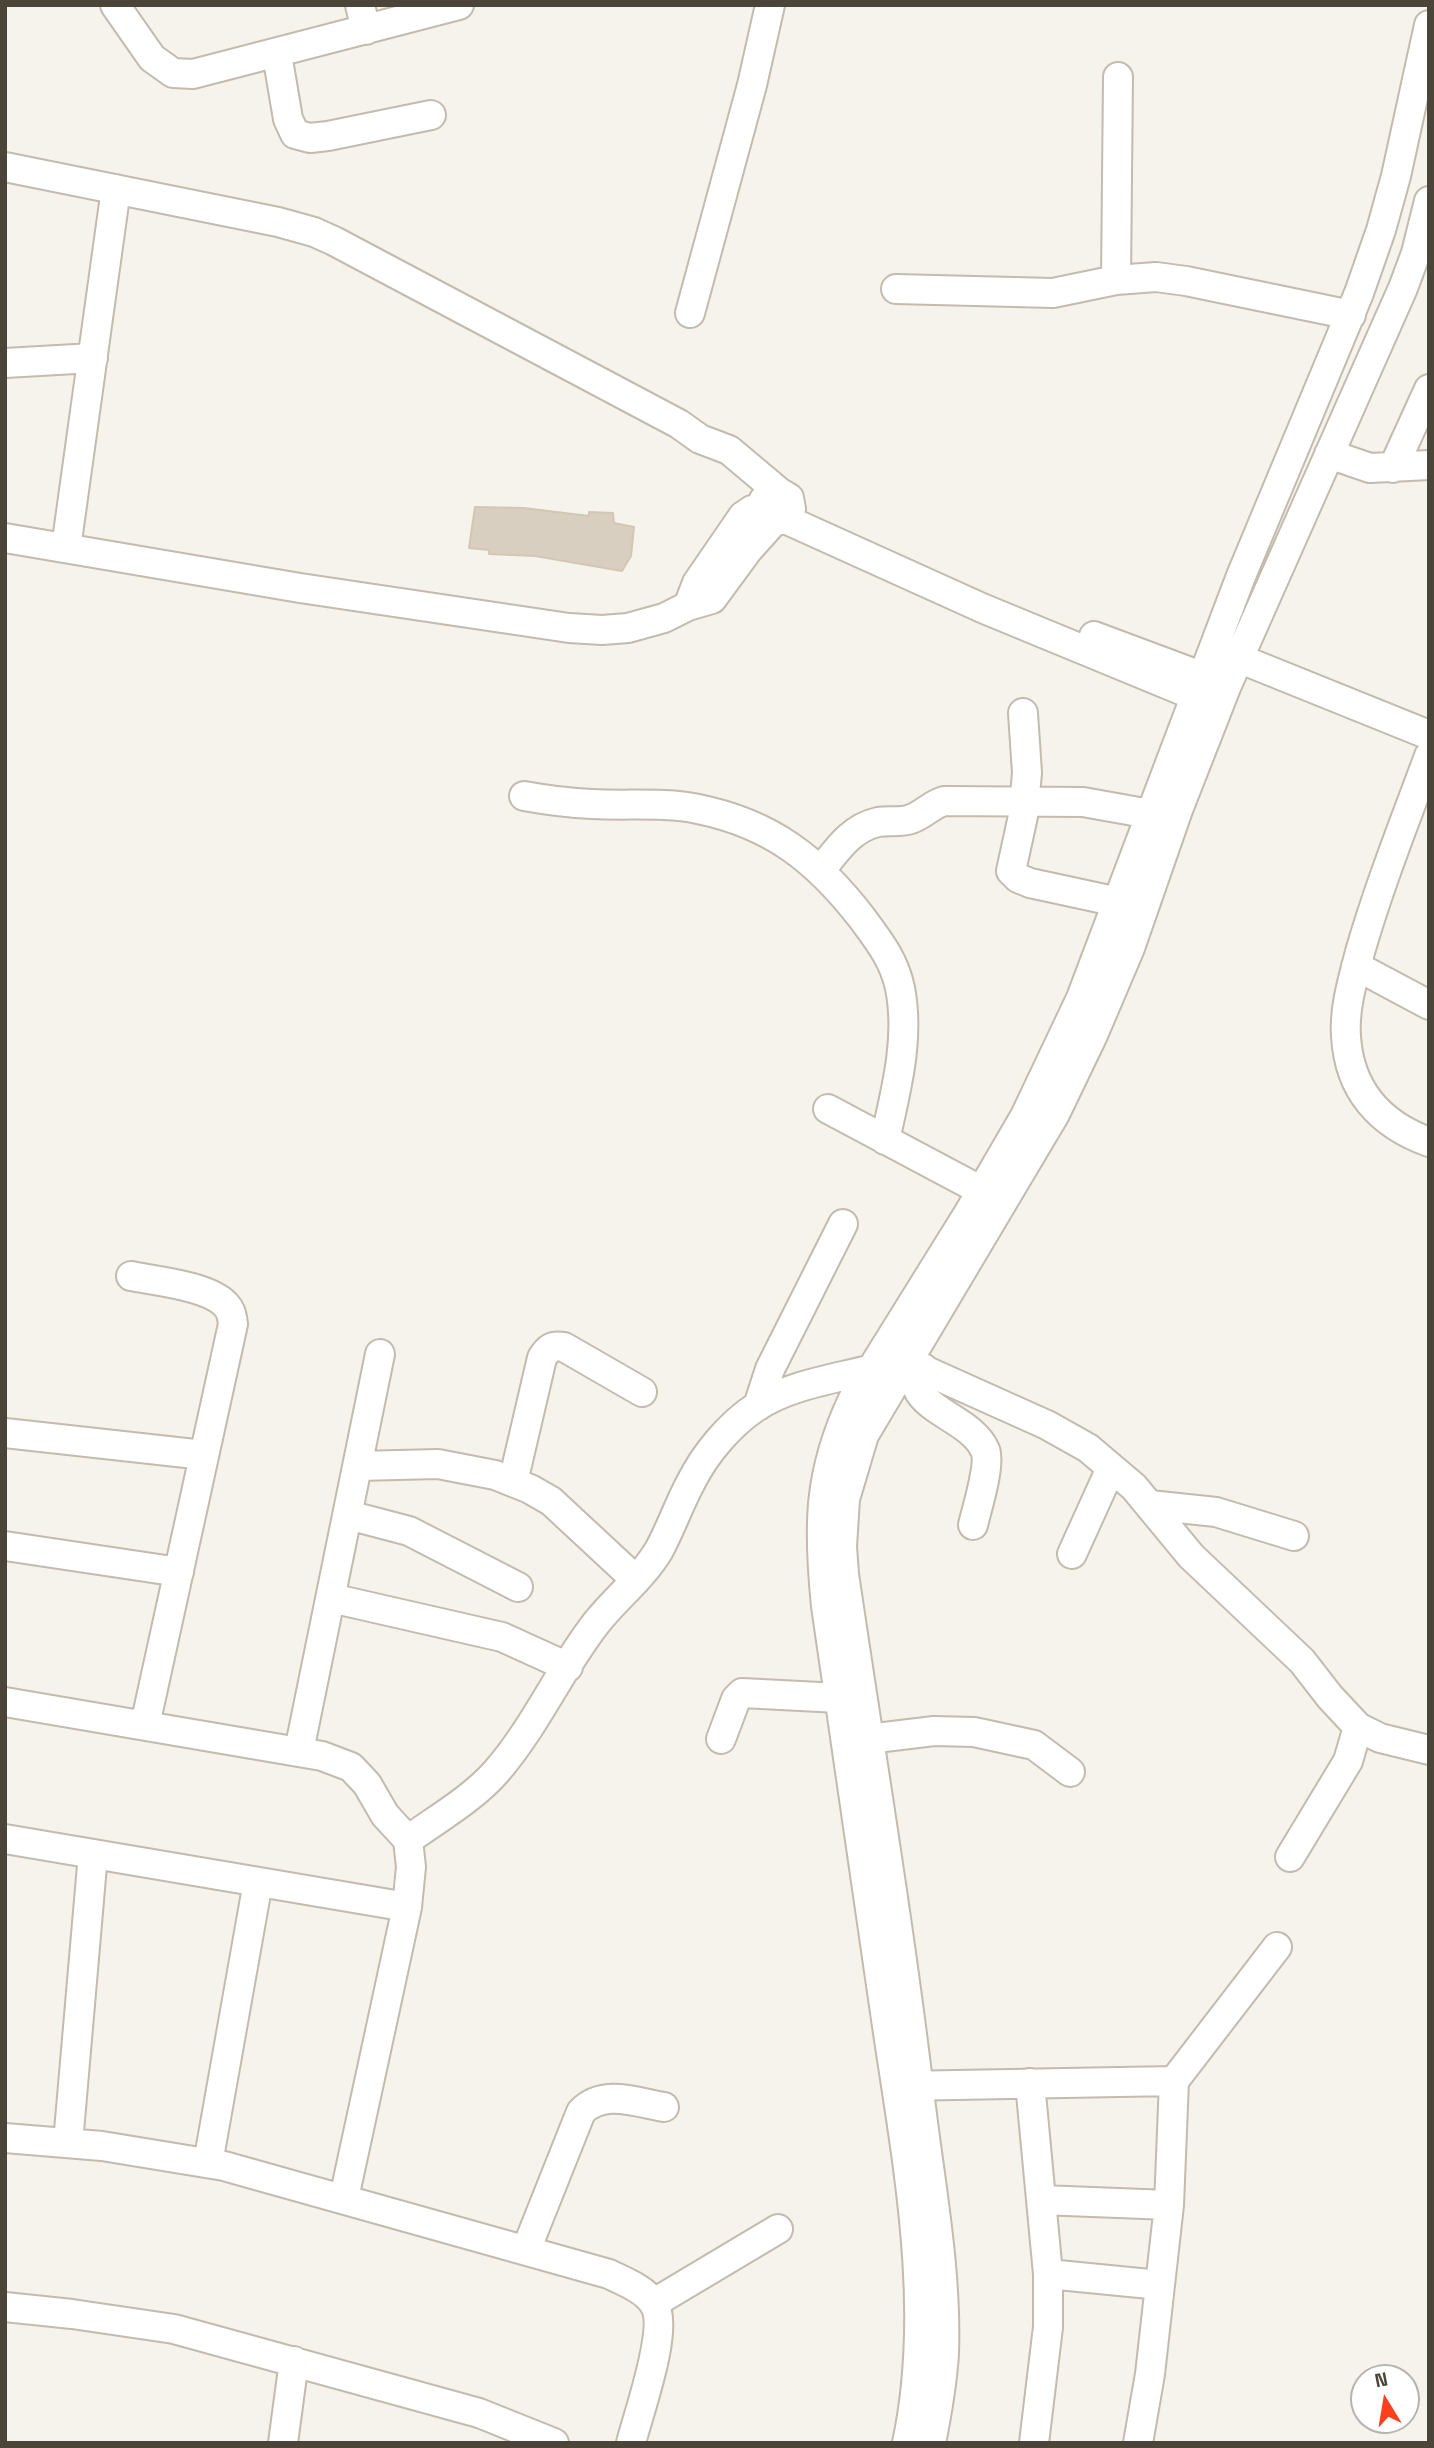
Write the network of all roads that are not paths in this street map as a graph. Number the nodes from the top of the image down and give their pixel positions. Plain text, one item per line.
1 (115, 5) edge
2 (459, 5) edge
3 (770, 5) edge
4 (363, 18) edge
5 (1429, 25) edge
6 (277, 54) junction
7 (1118, 77) dead end
8 (431, 115) dead end
9 (5, 167) edge
10 (116, 189) junction
11 (1427, 215) edge
12 (1116, 280) junction
13 (896, 289) dead end
14 (690, 313) dead end
15 (1351, 314) junction
16 (93, 358) junction
17 (5, 363) edge
18 (1429, 389) edge
19 (1328, 454) junction
20 (1429, 465) edge
21 (1393, 468) junction
22 (775, 506) junction
23 (5, 538) edge
24 (66, 548) junction
25 (1238, 658) junction
26 (1211, 691) junction
27 (1023, 713) dead end
28 (1429, 735) edge
29 (1429, 756) edge
30 (524, 796) dead end
31 (1024, 803) junction
32 (1150, 814) junction
33 (821, 870) junction
34 (1118, 902) junction
35 (1356, 966) junction
36 (1429, 1005) edge
37 (828, 1109) dead end
38 (885, 1140) junction
39 (1429, 1142) edge
40 (982, 1191) junction
41 (843, 1224) dead end
42 (131, 1276) dead end
43 (380, 1354) dead end
44 (896, 1362) junction
45 (642, 1392) dead end
46 (758, 1406) junction
47 (5, 1433) edge
48 (204, 1455) junction
49 (358, 1466) junction
50 (1111, 1468) junction
51 (513, 1482) junction
52 (1150, 1504) junction
53 (348, 1515) junction
54 (973, 1525) dead end
55 (1294, 1536) dead end
56 (5, 1546) edge
57 (1072, 1554) dead end
58 (178, 1572) junction
59 (636, 1580) junction
60 (518, 1587) dead end
61 (331, 1598) junction
62 (568, 1667) junction
63 (839, 1698) junction
64 (5, 1702) edge
65 (145, 1726) junction
66 (1358, 1727) junction
67 (721, 1739) dead end
68 (868, 1739) junction
69 (1429, 1750) edge
70 (299, 1751) junction
71 (1070, 1772) dead end
72 (5, 1839) edge
73 (408, 1840) junction
74 (93, 1854) junction
75 (1290, 1857) dead end
76 (258, 1882) junction
77 (407, 1907) junction
78 (1277, 1947) dead end
79 (1174, 2081) junction
80 (1030, 2083) junction
81 (907, 2085) junction
82 (664, 2107) dead end
83 (5, 2138) edge
84 (68, 2143) junction
85 (208, 2163) junction
86 (344, 2198) junction
87 (1041, 2200) junction
88 (1169, 2205) junction
89 (778, 2229) dead end
90 (526, 2250) junction
91 (1048, 2274) junction
92 (1160, 2285) junction
93 (654, 2303) junction
94 (5, 2307) edge
95 (294, 2361) junction
96 (283, 2443) edge
97 (554, 2443) edge
98 (631, 2443) edge
99 (907, 2443) edge
100 (931, 2443) edge
101 (1034, 2443) edge
102 (1138, 2443) edge

1 - 6 street
2 - 4 street
3 - 14 street
4 - 6 street
5 - 15 street
6 - 8 street
7 - 12 street
9 - 10 street
10 - 16 street
10 - 22 street
11 - 19 street
12 - 13 street
12 - 15 street
15 - 26 street
16 - 17 street
16 - 24 street
18 - 21 street
19 - 21 street
19 - 25 street
20 - 21 street
22 - 24 street
22 - 26 street
23 - 24 street
25 - 26 street
25 - 28 street
26 - 32 street
26 - 44 street
27 - 31 street
29 - 35 street
30 - 33 street
31 - 32 street
31 - 33 street
31 - 34 street
32 - 34 street
33 - 38 street
34 - 40 street
35 - 36 street
35 - 39 street
37 - 38 street
38 - 40 street
40 - 44 street
41 - 46 street
42 - 48 street
43 - 49 street
44 - 46 street
44 - 50 street
44 - 54 street
44 - 63 street
44 - 68 street
45 - 51 street
46 - 59 street
47 - 48 street
48 - 58 street
49 - 51 street
49 - 53 street
50 - 52 street
50 - 57 street
51 - 59 street
52 - 55 street
52 - 66 street
53 - 60 street
53 - 61 street
56 - 58 street
58 - 65 street
59 - 62 street
61 - 62 street
61 - 70 street
62 - 73 street
63 - 67 street
63 - 81 street
64 - 65 street
65 - 70 street
66 - 69 street
66 - 75 street
68 - 71 street
68 - 81 street
70 - 73 street
72 - 74 street
73 - 77 street
74 - 76 street
74 - 84 street
76 - 77 street
76 - 85 street
77 - 86 street
78 - 79 street
79 - 80 street
79 - 88 street
80 - 81 street
80 - 87 street
81 - 99 street
81 - 100 street
82 - 90 street
83 - 84 street
84 - 85 street
85 - 86 street
86 - 90 street
87 - 88 street
87 - 91 street
88 - 92 street
89 - 93 street
90 - 93 street
91 - 92 street
91 - 101 street
92 - 102 street
93 - 98 street
94 - 95 street
95 - 96 street
95 - 97 street

